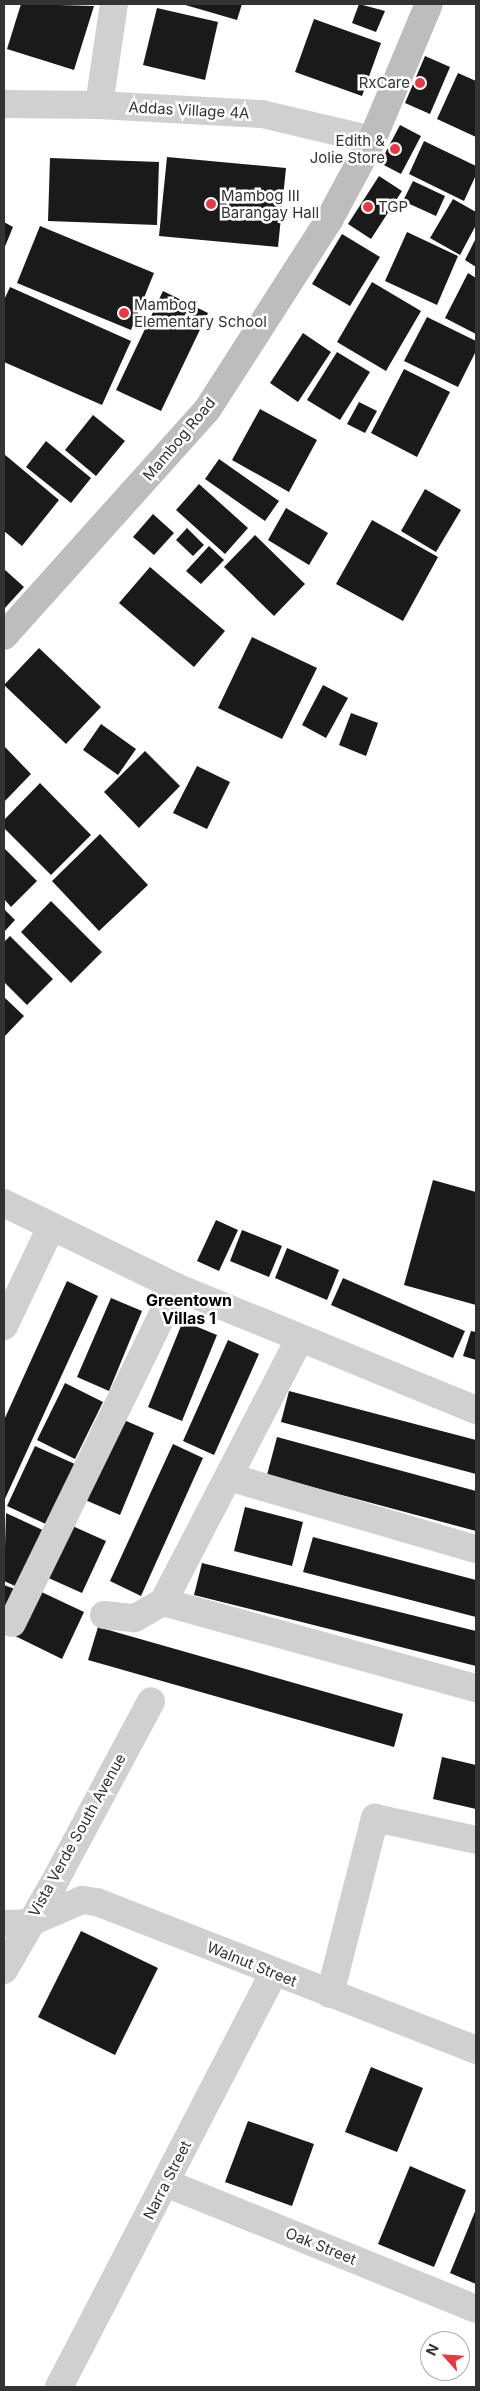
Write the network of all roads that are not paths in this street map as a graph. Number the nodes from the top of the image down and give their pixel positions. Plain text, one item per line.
1 (114, 4) edge
2 (429, 4) edge
3 (4, 104) edge
4 (98, 105) junction
5 (372, 140) junction
6 (4, 636) edge
7 (4, 1203) edge
8 (50, 1227) junction
9 (176, 1287) junction
10 (4, 1326) edge
11 (299, 1340) junction
12 (476, 1410) edge
13 (229, 1477) junction
14 (476, 1549) edge
15 (163, 1602) junction
16 (104, 1615) dead end
17 (12, 1623) dead end
18 (476, 1688) edge
19 (151, 1701) dead end
20 (476, 1840) edge
21 (16, 1923) edge
22 (4, 1970) edge
23 (274, 1973) junction
24 (330, 1994) junction
25 (476, 2050) edge
26 (166, 2183) junction
27 (476, 2309) edge
28 (59, 2387) edge

1 - 4 street
2 - 5 main road, Mambog Road
3 - 4 street, Addas Village 4A
4 - 5 street, Addas Village 4A
5 - 6 main road, Mambog Road
7 - 8 street
8 - 9 street
8 - 10 street
9 - 11 street
9 - 17 street
11 - 12 street
11 - 13 street
13 - 14 street
13 - 15 street
15 - 16 street
15 - 18 street
19 - 21 street, Vista Verde South Avenue
20 - 24 street
21 - 22 street, Vista Verde South Avenue
21 - 23 street, Walnut Street
23 - 24 street, Walnut Street
23 - 26 street, Narra Street
24 - 25 street, Walnut Street
26 - 27 street, Oak Street
26 - 28 street, Narra Street

